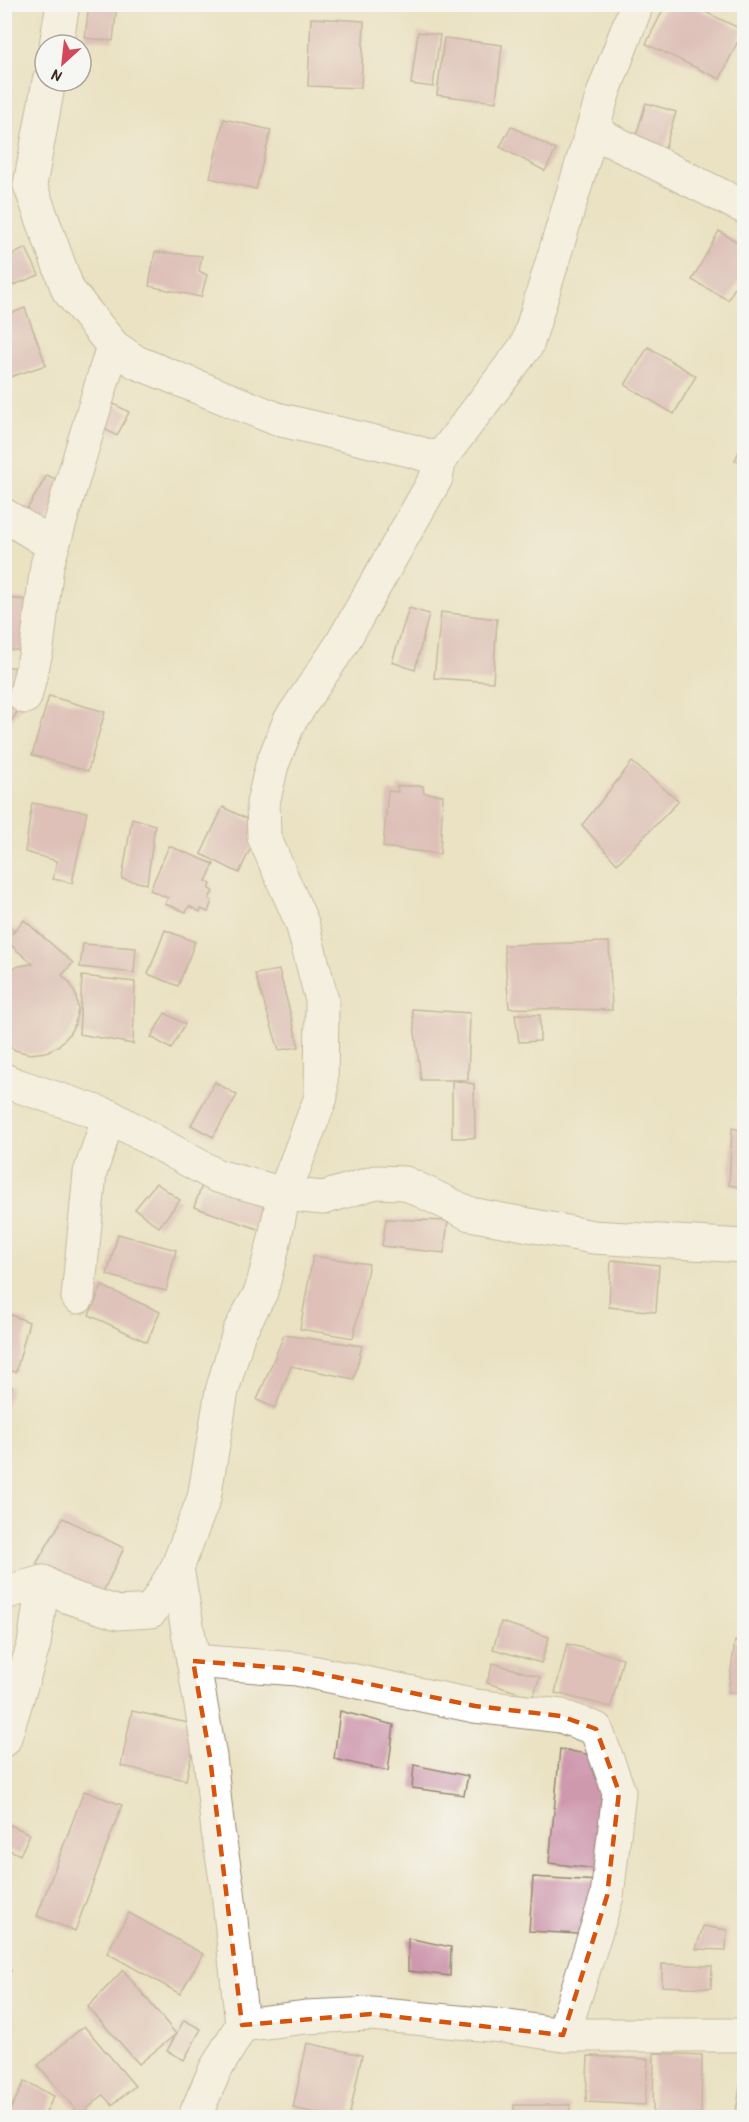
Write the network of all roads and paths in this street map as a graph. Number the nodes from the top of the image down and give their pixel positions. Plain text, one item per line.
1 (63, 4) edge
2 (637, 4) edge
3 (58, 33) edge
4 (47, 93) edge
5 (592, 131) junction
6 (744, 207) edge
7 (113, 346) junction
8 (440, 459) junction
9 (4, 515) edge
10 (53, 545) junction
11 (25, 697) dead end
12 (4, 1080) edge
13 (109, 1116) junction
14 (284, 1194) junction
15 (744, 1246) edge
16 (78, 1297) dead end
17 (177, 1568) junction
18 (43, 1582) junction
19 (4, 1593) edge
20 (193, 1661) junction
21 (4, 1740) edge
22 (242, 2025) junction
23 (563, 2035) junction
24 (744, 2035) edge
25 (194, 2118) edge

1 - 3 street
2 - 5 street
4 - 7 street
5 - 6 street
5 - 8 street
7 - 8 street
7 - 10 street
8 - 14 street
9 - 10 street
10 - 11 street
12 - 13 street
13 - 14 street
13 - 16 street
14 - 15 street
14 - 17 street
17 - 18 street
17 - 20 street
18 - 19 street
18 - 21 street
20 - 22 street
20 - 23 street
22 - 23 street
22 - 25 street
23 - 24 street

